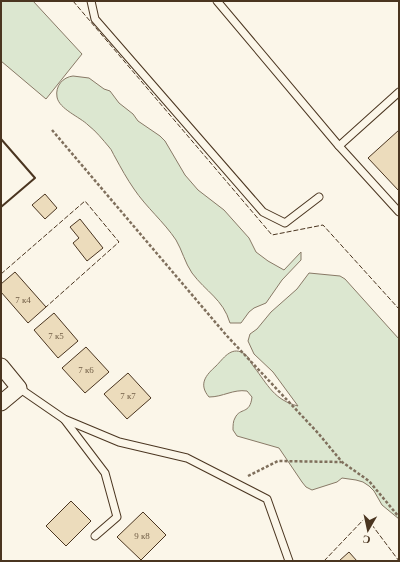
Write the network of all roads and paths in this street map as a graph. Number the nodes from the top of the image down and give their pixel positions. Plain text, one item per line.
1 (91, 1) edge
2 (217, 1) edge
3 (399, 92) edge
4 (52, 130) dead end
5 (339, 146) junction
6 (320, 196) dead end
7 (399, 212) edge
8 (1, 366) edge
9 (19, 388) junction
10 (1, 403) edge
11 (64, 419) junction
12 (342, 462) junction
13 (235, 483) junction
14 (399, 517) edge
15 (96, 536) dead end
16 (289, 561) edge

1 - 6 lane
2 - 5 lane
3 - 5 lane
4 - 12 path
5 - 7 lane
8 - 9 street
9 - 10 street
9 - 11 lane
11 - 13 lane
11 - 15 lane
12 - 13 path
12 - 14 path
13 - 16 lane

